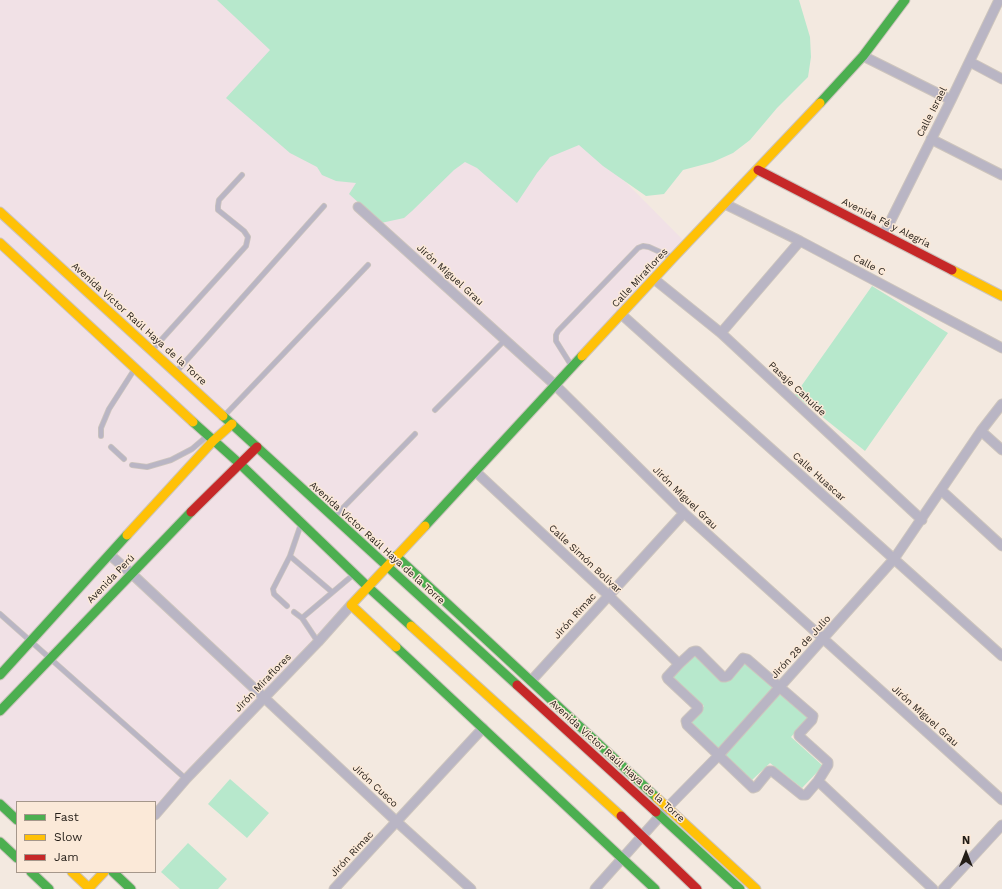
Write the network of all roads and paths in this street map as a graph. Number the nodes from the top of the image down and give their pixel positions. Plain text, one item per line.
1 (904, 0) edge
2 (1000, 0) edge
3 (864, 56) junction
4 (970, 62) junction
5 (1002, 79) edge
6 (951, 100) junction
7 (931, 139) junction
8 (758, 170) junction
9 (242, 175) dead end
10 (1002, 175) edge
11 (725, 204) junction
12 (324, 206) dead end
13 (358, 206) dead end
14 (0, 212) edge
15 (884, 234) junction
16 (800, 241) junction
17 (0, 243) edge
18 (673, 258) junction
19 (368, 265) dead end
20 (654, 280) junction
21 (1002, 296) edge
22 (621, 314) junction
23 (721, 333) junction
24 (505, 340) junction
25 (1002, 348) edge
26 (151, 350) junction
27 (572, 366) junction
28 (135, 368) junction
29 (176, 372) junction
30 (555, 385) junction
31 (1002, 404) edge
32 (435, 410) dead end
33 (224, 416) junction
34 (232, 424) junction
35 (981, 431) junction
36 (415, 434) dead end
37 (101, 436) dead end
38 (210, 438) junction
39 (257, 447) junction
40 (111, 448) dead end
41 (1002, 450) edge
42 (124, 459) dead end
43 (240, 464) junction
44 (132, 465) dead end
45 (476, 472) junction
46 (942, 491) junction
47 (684, 513) junction
48 (334, 517) junction
49 (922, 520) junction
50 (301, 523) junction
51 (1002, 546) edge
52 (110, 555) junction
53 (290, 556) junction
54 (396, 556) junction
55 (894, 560) junction
56 (386, 566) junction
57 (132, 574) junction
58 (355, 574) junction
59 (368, 587) junction
60 (332, 592) junction
61 (608, 596) junction
62 (351, 605) junction
63 (287, 606) dead end
64 (294, 612) dead end
65 (0, 614) edge
66 (302, 618) junction
67 (824, 638) junction
68 (30, 642) junction
69 (318, 642) junction
70 (1002, 656) edge
71 (50, 658) junction
72 (679, 664) junction
73 (0, 675) edge
74 (531, 681) junction
75 (779, 687) junction
76 (264, 697) junction
77 (0, 711) edge
78 (483, 728) junction
79 (718, 756) junction
80 (186, 779) junction
81 (818, 781) junction
82 (1002, 800) edge
83 (0, 804) edge
84 (668, 807) junction
85 (156, 814) edge
86 (660, 816) junction
87 (16, 819) edge
88 (397, 822) junction
89 (1002, 825) edge
90 (642, 835) junction
91 (0, 842) edge
92 (16, 857) edge
93 (622, 858) junction
94 (32, 873) edge
95 (73, 873) edge
96 (103, 873) edge
97 (113, 873) edge
98 (49, 889) edge
99 (89, 889) edge
100 (131, 889) edge
101 (334, 889) edge
102 (472, 889) edge
103 (596, 889) edge
104 (655, 889) edge
105 (697, 889) edge
106 (740, 889) edge
107 (756, 889) edge
108 (932, 889) edge
109 (943, 889) edge

1 - 3 main road, Calle Miraflores
2 - 4 street, Calle Israel
3 - 6 street
3 - 8 main road, Calle Miraflores
4 - 5 street
4 - 6 street, Calle Israel
6 - 7 street, Calle Israel
7 - 10 street
7 - 15 street, Calle Israel
8 - 11 main road, Calle Miraflores
8 - 15 main road, Avenida Fé y Alegría
9 - 26 lane
11 - 16 street, Calle C
11 - 18 main road, Calle Miraflores
12 - 29 lane
13 - 24 street, Jirón Miguel Grau
14 - 26 main road, Avenida Victor Raúl Haya de la Torre
15 - 21 main road, Avenida Fé y Alegría
16 - 23 street
16 - 25 street, Calle C
17 - 28 main road
18 - 20 main road, Calle Miraflores
18 - 27 lane
19 - 33 lane
20 - 22 main road, Calle Miraflores
20 - 23 street, Pasaje Cahuide
22 - 27 main road, Calle Miraflores
22 - 55 street, Calle Huascar
23 - 49 street, Pasaje Cahuide
24 - 30 street, Jirón Miguel Grau
24 - 32 lane
26 - 29 main road, Avenida Victor Raúl Haya de la Torre
27 - 30 main road, Calle Miraflores
28 - 37 lane
28 - 38 main road
29 - 33 main road, Avenida Victor Raúl Haya de la Torre
30 - 45 main road, Calle Miraflores
30 - 47 street, Jirón Miguel Grau
31 - 35 street, Jirón 28 de Julio
33 - 34 main road, Avenida Victor Raúl Haya de la Torre
34 - 38 main road, Avenida Perú
34 - 39 main road, Avenida Victor Raúl Haya de la Torre
35 - 41 street
35 - 46 street, Jirón 28 de Julio
36 - 48 lane
38 - 43 main road
38 - 44 lane
38 - 52 main road, Avenida Perú
39 - 43 main road, Avenida Perú
39 - 48 main road, Avenida Victor Raúl Haya de la Torre
40 - 42 lane
43 - 50 main road
43 - 57 main road, Avenida Perú
45 - 54 main road, Calle Miraflores
45 - 61 street, Calle Simón Bolívar
46 - 49 street, Jirón 28 de Julio
46 - 51 street
47 - 61 street, Jirón Rimac
47 - 67 street, Jirón Miguel Grau
48 - 56 main road, Avenida Victor Raúl Haya de la Torre
49 - 55 street, Jirón 28 de Julio
50 - 53 lane
50 - 58 main road
52 - 57 street, Jirón Cusco
52 - 68 main road, Avenida Perú
53 - 60 lane
53 - 63 lane
54 - 56 main road, Calle Miraflores
54 - 74 main road
55 - 67 street, Jirón 28 de Julio
55 - 70 street, Calle Huascar
56 - 59 main road, Jirón Miraflores
56 - 86 main road, Avenida Victor Raúl Haya de la Torre
57 - 71 main road, Avenida Perú
57 - 76 street, Jirón Cusco
58 - 59 main road
58 - 60 lane
59 - 62 main road, Jirón Miraflores
59 - 90 main road
60 - 66 lane
61 - 72 street, Calle Simón Bolívar
61 - 74 street, Jirón Rimac
62 - 69 street, Jirón Miraflores
62 - 78 main road
64 - 66 lane
65 - 68 lane
66 - 69 lane
67 - 75 street, Jirón 28 de Julio
67 - 82 street, Jirón Miguel Grau
68 - 71 lane
68 - 73 main road, Avenida Perú
69 - 76 street, Jirón Miraflores
71 - 77 main road, Avenida Perú
71 - 80 lane
72 - 75 street
72 - 79 street
74 - 84 main road
75 - 79 street, Jirón 28 de Julio
75 - 81 street
76 - 80 street, Jirón Miraflores
76 - 88 street, Jirón Cusco
78 - 88 street, Jirón Rimac
78 - 93 main road
79 - 81 street
79 - 84 street, Jirón 28 de Julio
80 - 85 street, Jirón Miraflores
81 - 108 street
83 - 87 main road
84 - 86 street, Jirón 28 de Julio
84 - 107 main road
86 - 90 street, Jirón 28 de Julio
86 - 106 main road, Avenida Victor Raúl Haya de la Torre
88 - 101 street, Jirón Rimac
88 - 102 street, Jirón Cusco
89 - 109 street
90 - 93 street, Jirón 28 de Julio
90 - 105 main road
91 - 92 main road
93 - 103 street, Jirón 28 de Julio
93 - 104 main road
94 - 98 main road
95 - 99 main road
96 - 99 main road
97 - 100 main road

